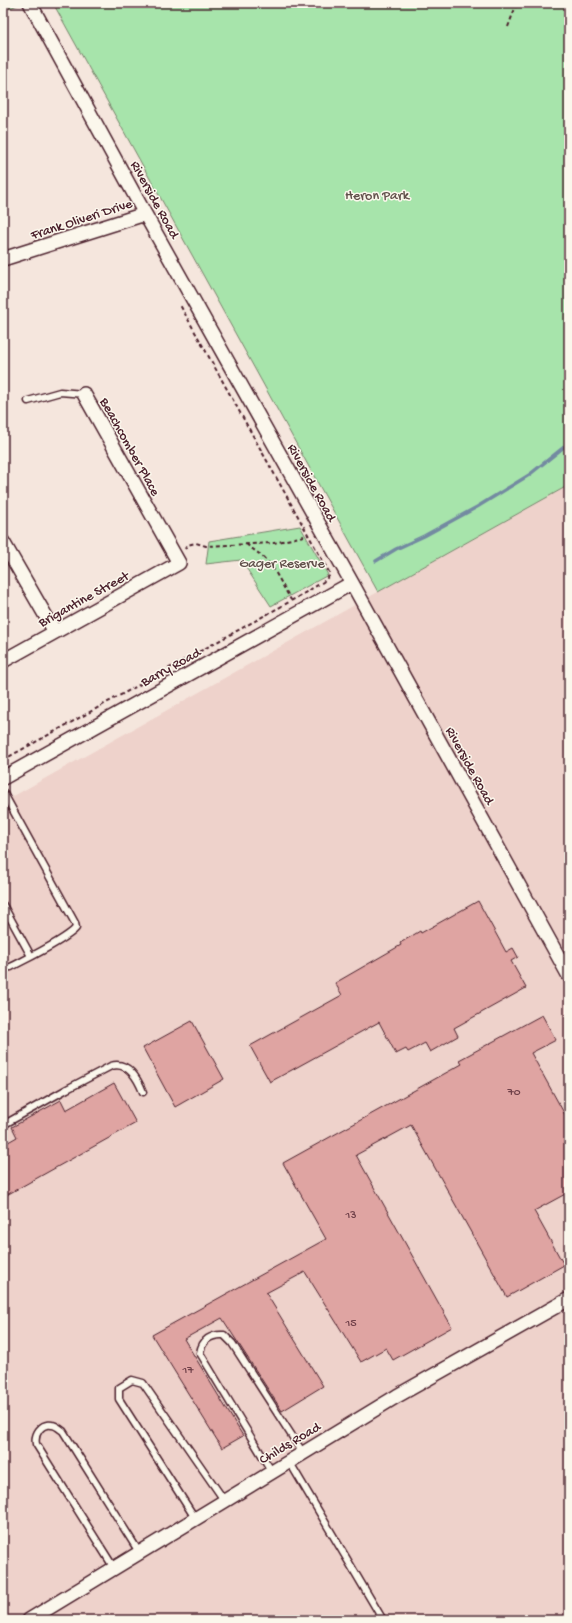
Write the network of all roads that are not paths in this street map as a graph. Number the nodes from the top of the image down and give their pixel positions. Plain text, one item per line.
1 (30, 3) edge
2 (145, 214) junction
3 (3, 259) edge
4 (84, 394) joint
5 (28, 401) dead end
6 (3, 542) edge
7 (179, 563) joint
8 (352, 583) junction
9 (55, 632) junction
10 (3, 661) edge
11 (3, 778) edge
12 (3, 792) edge
13 (3, 905) edge
14 (31, 956) junction
15 (3, 968) edge
16 (569, 976) edge
17 (144, 1092) dead end
18 (3, 1126) edge
19 (569, 1299) edge
20 (303, 1452) junction
21 (290, 1461) junction
22 (272, 1472) junction
23 (224, 1500) junction
24 (195, 1518) junction
25 (139, 1552) junction
26 (114, 1568) junction
27 (29, 1620) edge
28 (383, 1620) edge

1 - 2 street, Riverside Road
2 - 3 street, Frank Oliveri Drive
2 - 8 street, Riverside Road
4 - 5 lane, Beachcomber Place
4 - 7 street, Beachcomber Place
6 - 9 street
7 - 9 street, Brigantine Street
8 - 11 street, Barry Road
8 - 16 street, Riverside Road
9 - 10 street, Brigantine Street
12 - 14 lane
13 - 14 lane
14 - 15 lane
17 - 18 lane
19 - 20 street, Childs Road
20 - 21 street, Childs Road
20 - 22 lane
21 - 22 street, Childs Road
21 - 28 lane
22 - 23 street, Childs Road
23 - 24 street, Childs Road
23 - 24 lane
24 - 25 street, Childs Road
25 - 26 street, Childs Road
25 - 26 lane
26 - 27 street, Childs Road

